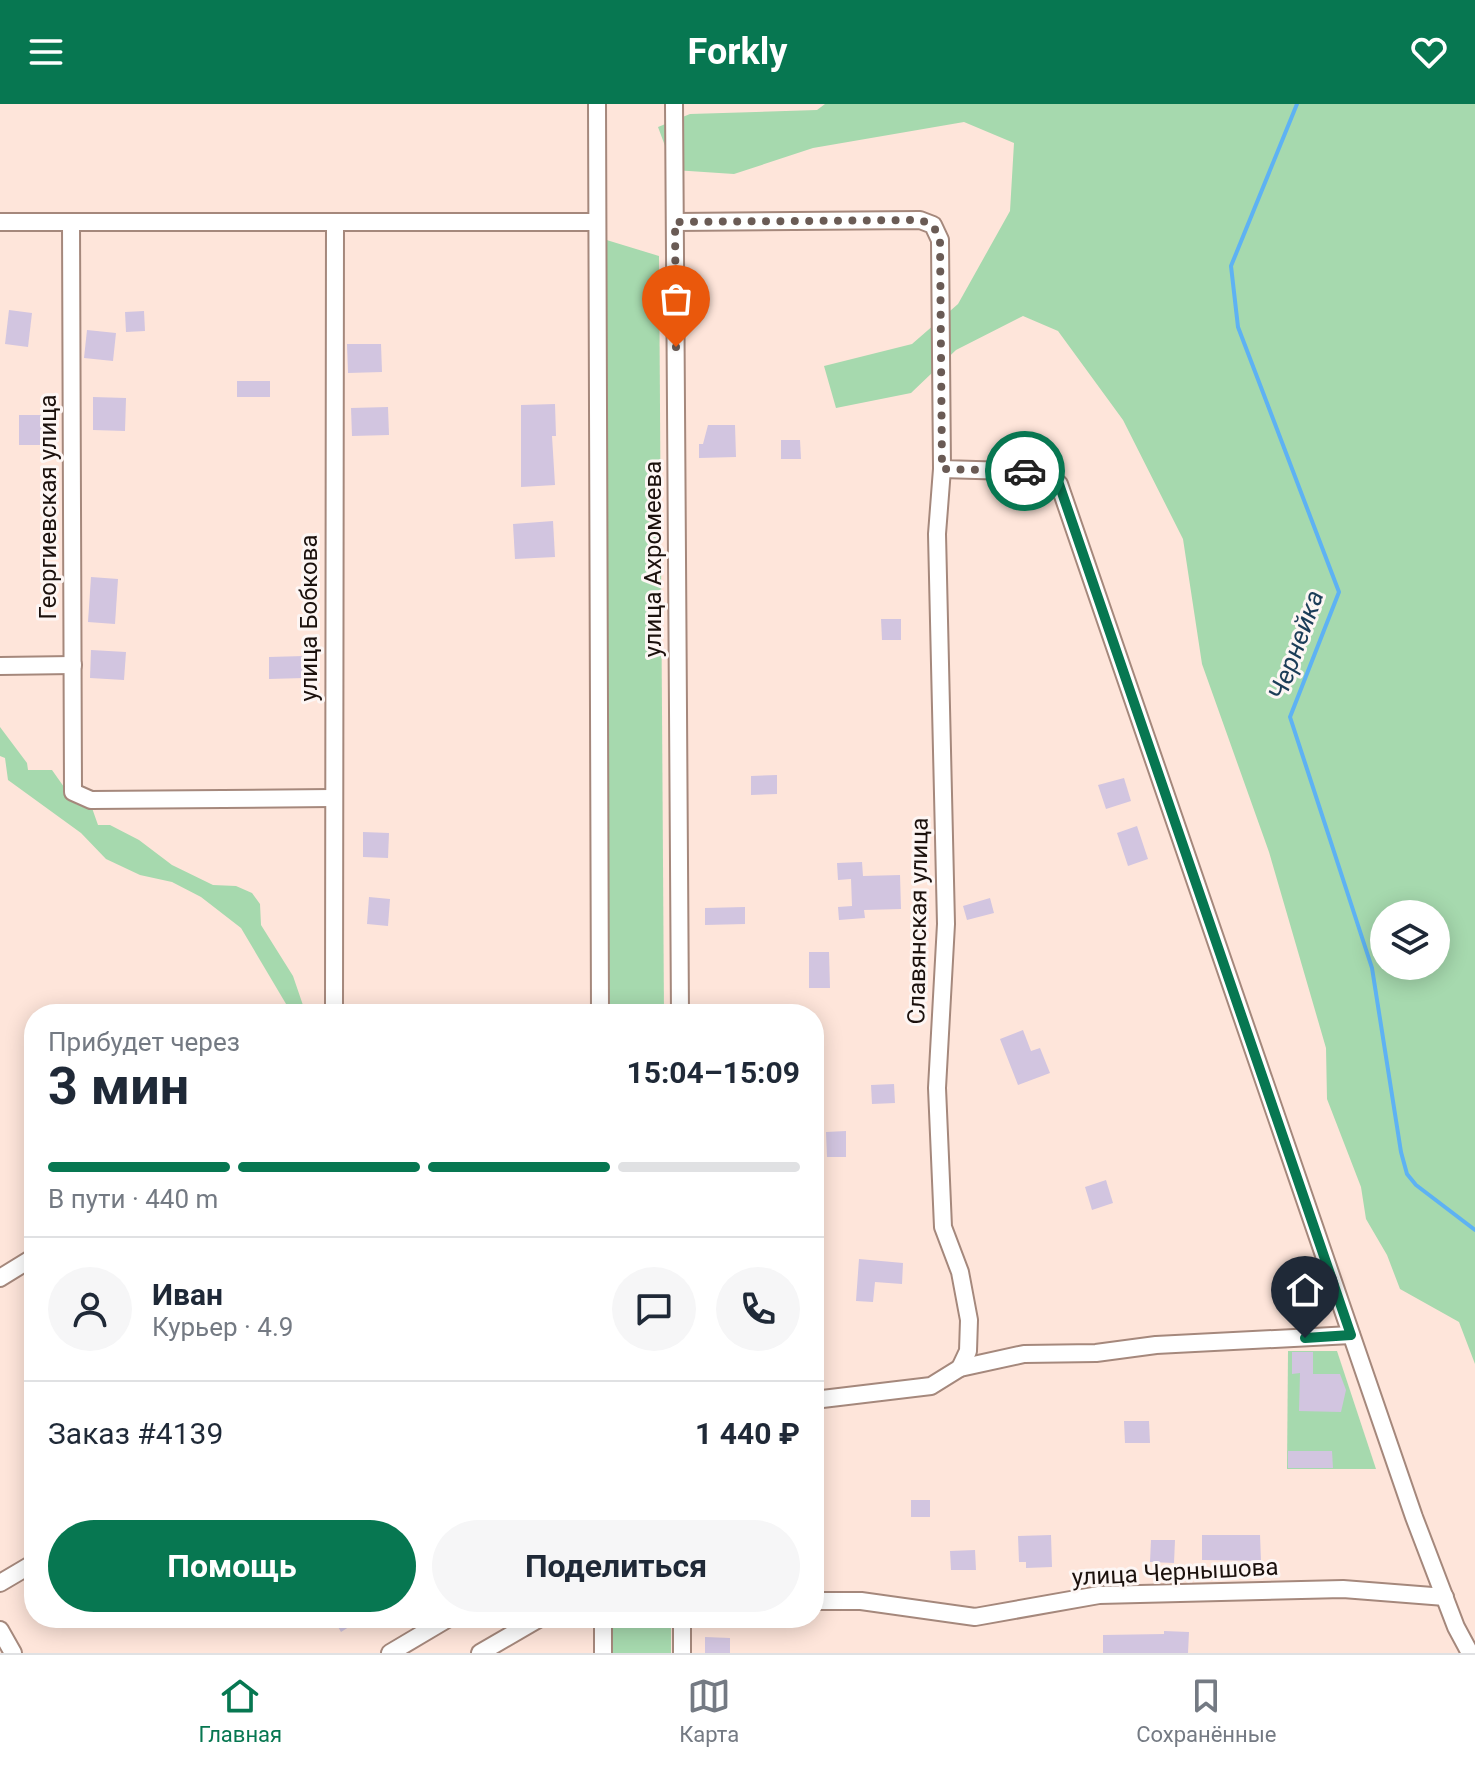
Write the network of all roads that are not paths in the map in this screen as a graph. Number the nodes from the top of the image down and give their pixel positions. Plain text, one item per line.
1 (597, 104) edge
2 (674, 104) edge
3 (0, 222) edge
4 (71, 222) junction
5 (335, 222) junction
6 (597, 222) junction
7 (675, 222) junction
8 (942, 469) junction
9 (73, 665) junction
10 (0, 666) edge
11 (332, 798) junction
12 (334, 1004) edge
13 (600, 1004) edge
14 (680, 1004) edge
15 (24, 1263) edge
16 (0, 1278) edge
17 (1351, 1335) junction
18 (960, 1368) junction
19 (824, 1399) edge
20 (24, 1569) edge
21 (0, 1583) edge
22 (1445, 1597) junction
23 (824, 1601) edge
24 (432, 1628) edge
25 (523, 1628) edge
26 (603, 1628) edge
27 (682, 1628) edge
28 (0, 1630) edge
29 (13, 1653) edge
30 (390, 1653) edge
31 (480, 1653) edge
32 (603, 1653) edge
33 (682, 1653) edge
34 (1470, 1653) edge

1 - 6 street
2 - 7 street, улица Ахромеева
3 - 4 street
4 - 5 street
4 - 9 street, Георгиевская улица
5 - 6 street
5 - 11 street, улица Бобкова
6 - 13 street
7 - 8 street, Славянская улица
7 - 14 street, улица Ахромеева
8 - 17 street
8 - 18 street, Славянская улица
9 - 10 street
9 - 11 street, Георгиевская улица
11 - 12 street, улица Бобкова
15 - 16 street
17 - 18 street
17 - 22 street
18 - 19 street
20 - 21 street
22 - 23 street, улица Чернышова
22 - 34 street
24 - 30 street
25 - 31 street
26 - 32 street
27 - 33 street
28 - 29 street

